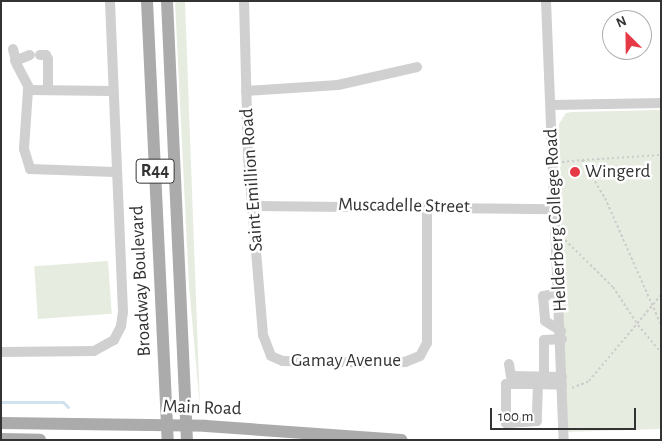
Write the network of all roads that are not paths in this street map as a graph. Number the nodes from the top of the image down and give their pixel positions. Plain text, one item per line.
1 (110, 1) edge
2 (147, 1) edge
3 (167, 1) edge
4 (244, 1) edge
5 (546, 1) edge
6 (13, 49) dead end
7 (16, 61) junction
8 (417, 67) dead end
9 (30, 89) junction
10 (48, 89) junction
11 (113, 91) junction
12 (246, 91) junction
13 (661, 103) edge
14 (551, 105) junction
15 (115, 172) junction
16 (253, 206) junction
17 (427, 207) junction
18 (556, 209) junction
19 (560, 293) junction
20 (561, 335) junction
21 (1, 352) edge
22 (271, 356) joint
23 (509, 364) dead end
24 (541, 380) junction
25 (562, 384) junction
26 (1, 423) edge
27 (168, 425) junction
28 (186, 426) junction
29 (1, 439) edge
30 (40, 440) edge
31 (168, 440) edge
32 (186, 440) edge
33 (402, 440) edge
34 (564, 440) edge

1 - 11 street
2 - 27 main road, Broadway Boulevard / R44
3 - 28 main road, Broadway Boulevard / R44
4 - 12 street, Saint Emillion Road
5 - 14 street, Helderberg College Road
6 - 7 street
7 - 9 street
7 - 10 street
8 - 12 street
9 - 10 street
9 - 15 street
10 - 11 street
11 - 15 street
12 - 16 street, Saint Emillion Road
13 - 14 street
14 - 18 street, Helderberg College Road
15 - 21 street
16 - 17 street, Muscadelle Street
16 - 22 street, Saint Emillion Road
17 - 18 street, Muscadelle Street
17 - 22 street, Gamay Avenue
18 - 19 street, Helderberg College Road
19 - 20 street, Helderberg College Road
19 - 20 street
20 - 24 street
20 - 25 street, Helderberg College Road
23 - 24 street
24 - 24 street
24 - 25 street
25 - 34 street, Helderberg College Road
26 - 27 main road, Main Road
27 - 28 main road, Main Road
27 - 31 main road, Broadway Boulevard / R44
28 - 32 main road, Broadway Boulevard / R44
28 - 33 main road, Main Road
29 - 30 main road

